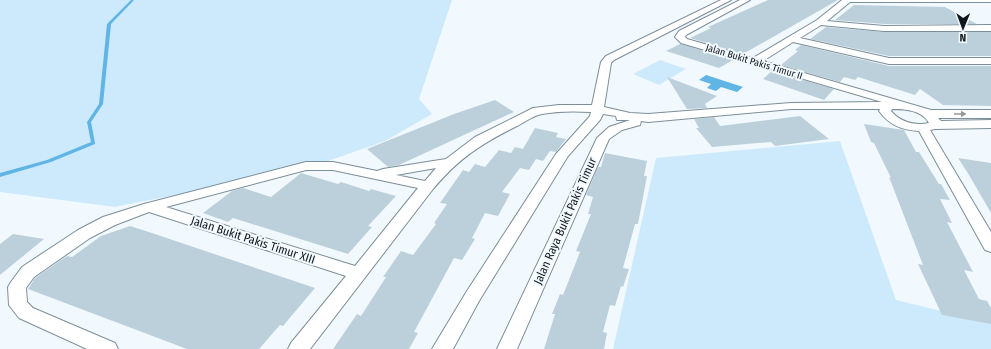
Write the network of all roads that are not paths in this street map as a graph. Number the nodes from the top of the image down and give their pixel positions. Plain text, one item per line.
1 (727, 0) edge
2 (746, 0) edge
3 (847, 0) edge
4 (887, 0) edge
5 (946, 0) edge
6 (991, 0) edge
7 (820, 22) junction
8 (991, 28) edge
9 (790, 39) junction
10 (991, 60) edge
11 (754, 62) junction
12 (903, 106) junction
13 (890, 112) junction
14 (596, 113) junction
15 (991, 114) edge
16 (648, 118) junction
17 (928, 122) junction
18 (991, 124) edge
19 (450, 162) junction
20 (375, 175) junction
21 (428, 186) junction
22 (149, 207) junction
23 (991, 246) edge
24 (358, 273) junction
25 (108, 349) edge
26 (298, 349) edge
27 (442, 349) edge
28 (507, 349) edge

1 - 14 street
2 - 11 street, Jalan Bukit Pakis Timur II
3 - 4 street
3 - 7 street
4 - 5 street
5 - 6 street
7 - 8 street
7 - 9 street
9 - 10 street
9 - 11 street
11 - 12 street, Jalan Bukit Pakis Timur II
12 - 13 street
12 - 17 street
13 - 16 street, Jalan Raya Bukit Pakis Timur
13 - 17 street
14 - 16 street, Jalan Raya Bukit Pakis Timur
14 - 19 street, Jalan Raya Bukit Pakis Timur
14 - 27 street
17 -> 15 street
16 - 28 street, Jalan Raya Bukit Pakis Timur
17 - 18 street
17 - 23 street
19 - 20 street
19 - 21 street
20 - 21 street
20 - 22 street
21 - 24 street
22 - 24 street, Jalan Bukit Pakis Timur XIII
22 - 25 street
24 - 26 street

